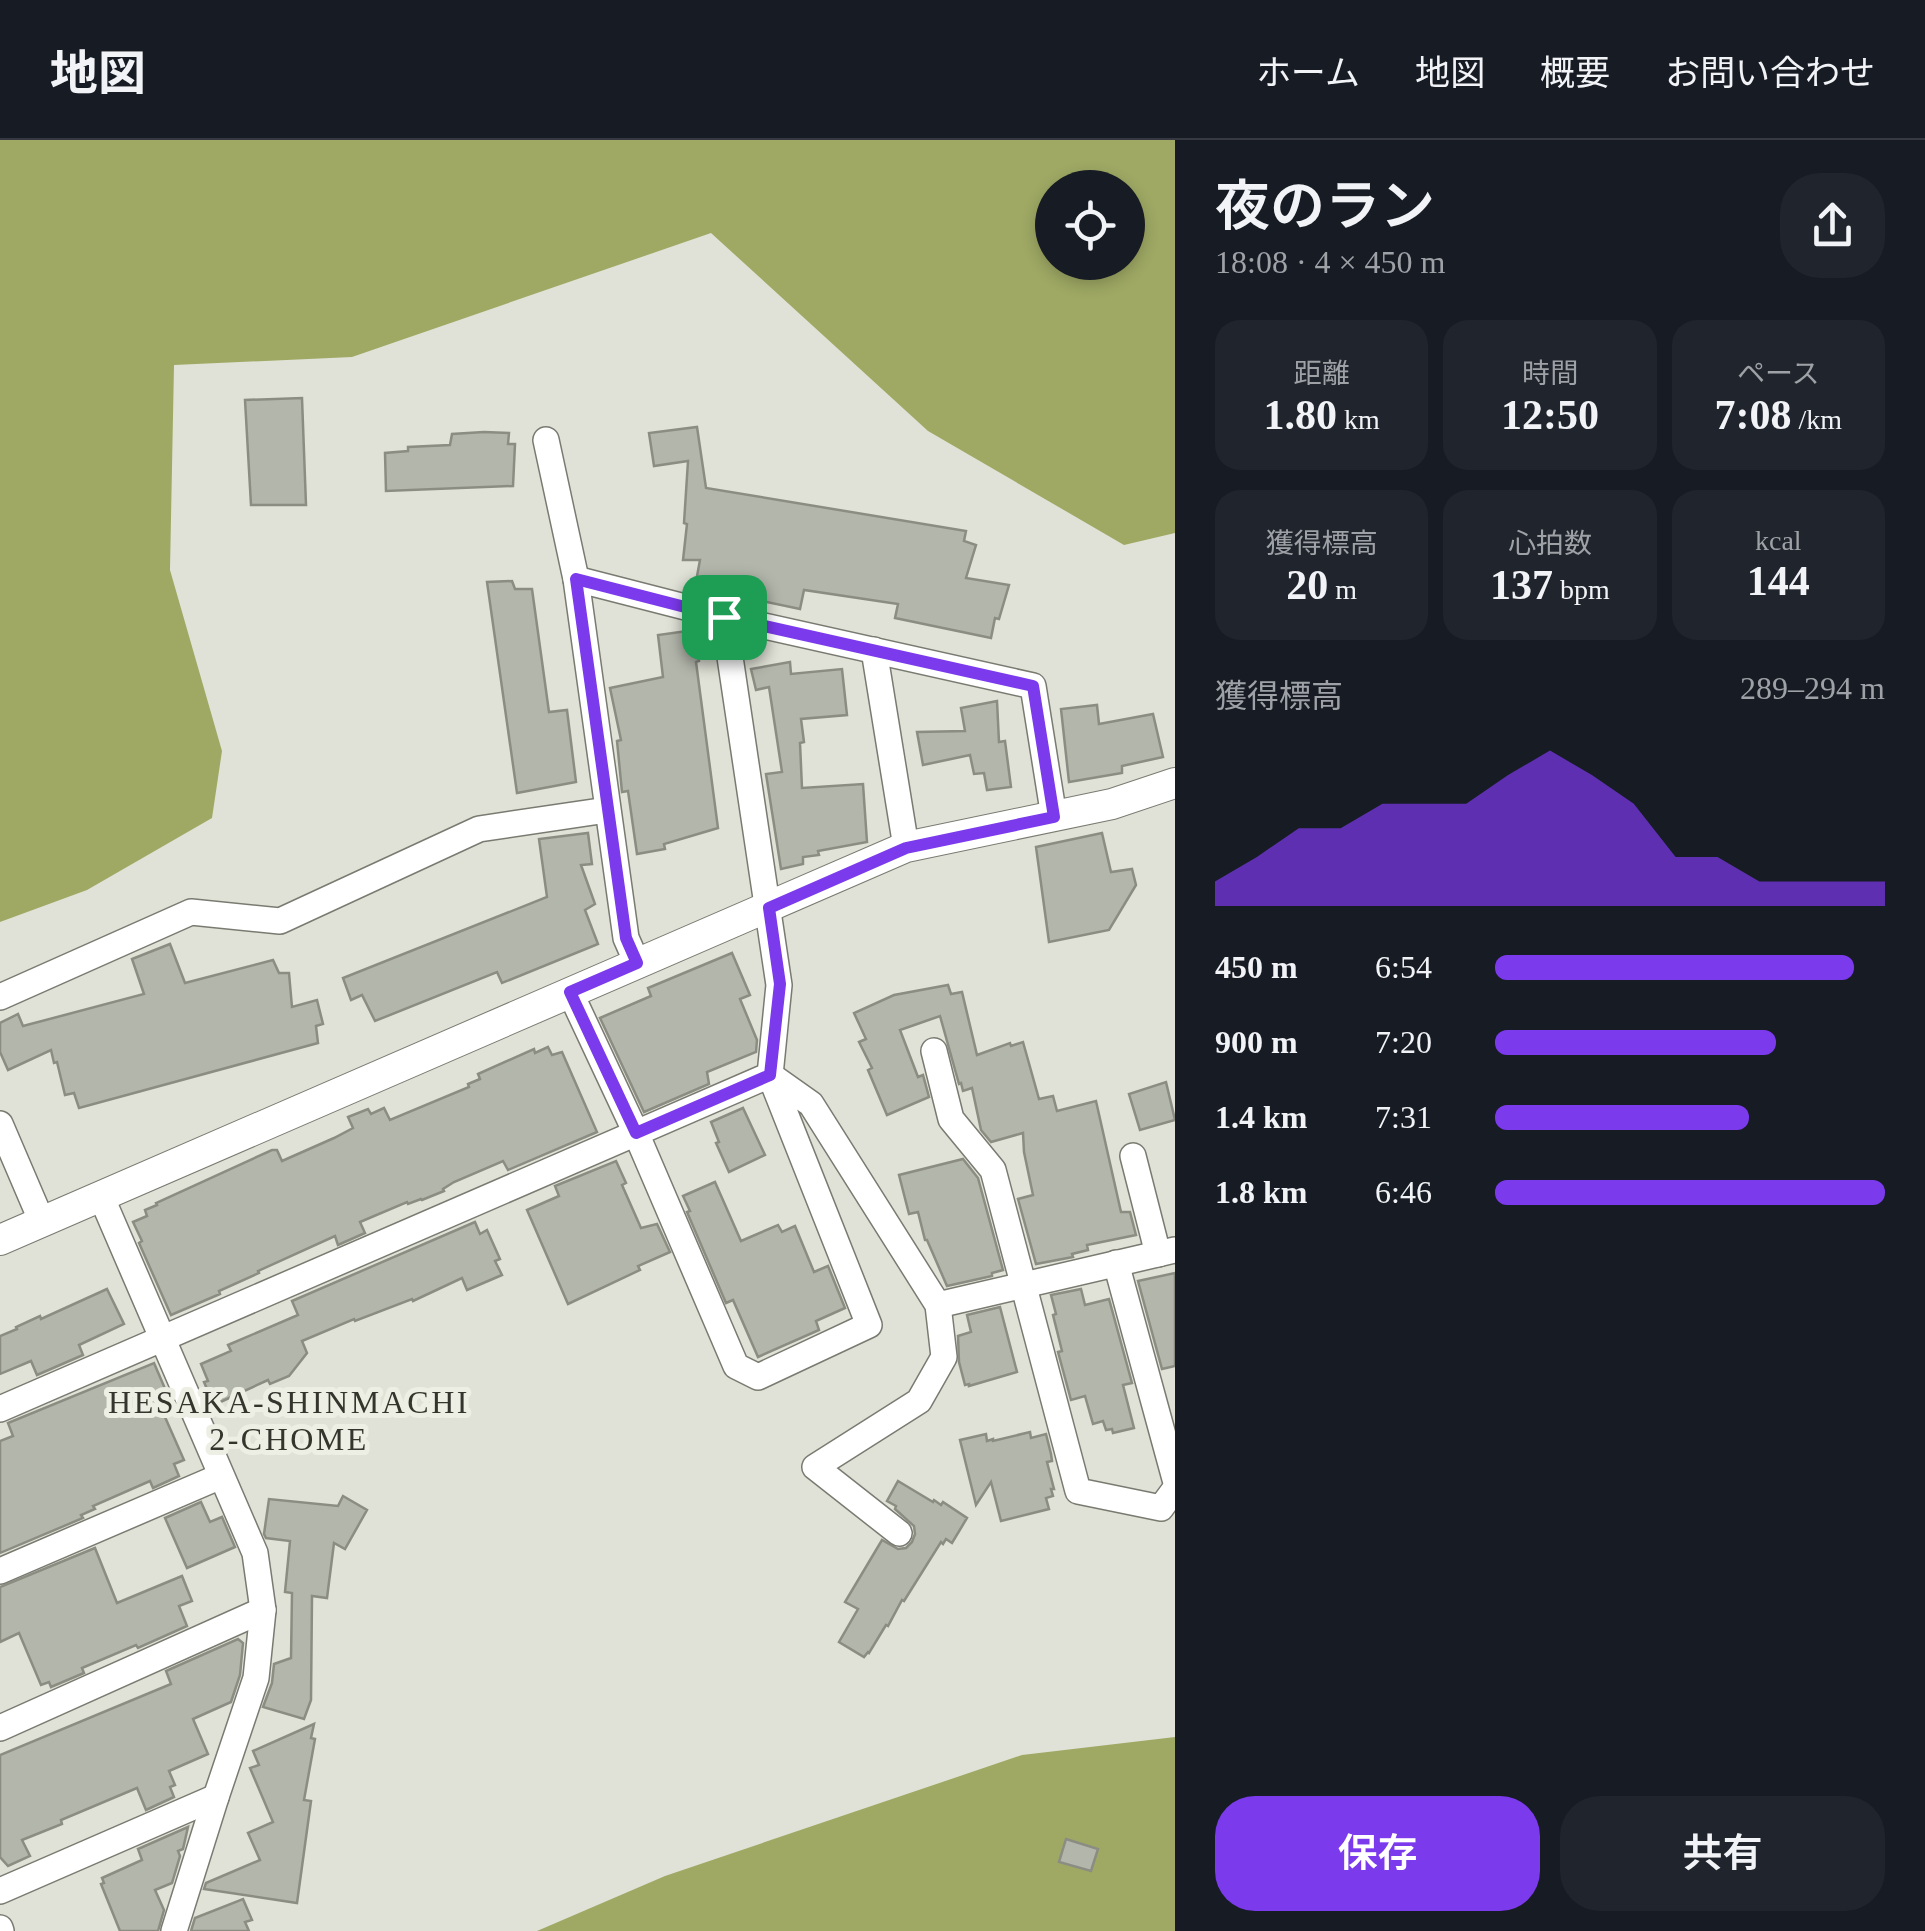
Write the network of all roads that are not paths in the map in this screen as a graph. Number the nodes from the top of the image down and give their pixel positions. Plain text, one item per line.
1 (546, 440) dead end
2 (576, 579) junction
3 (724, 617) junction
4 (874, 650) junction
5 (1175, 783) edge
6 (607, 810) junction
7 (1054, 817) junction
8 (906, 848) junction
9 (769, 908) junction
10 (637, 963) junction
11 (570, 992) junction
12 (0, 997) edge
13 (934, 1051) dead end
14 (770, 1075) junction
15 (0, 1124) edge
16 (636, 1133) junction
17 (1133, 1156) dead end
18 (100, 1196) junction
19 (42, 1222) junction
20 (0, 1240) edge
21 (1166, 1252) edge
22 (1116, 1264) junction
23 (1023, 1285) junction
24 (938, 1305) junction
25 (162, 1339) junction
26 (0, 1409) edge
27 (221, 1476) junction
28 (1175, 1479) edge
29 (1175, 1489) edge
30 (900, 1533) dead end
31 (0, 1571) edge
32 (263, 1610) junction
33 (0, 1728) edge
34 (216, 1797) junction
35 (0, 1891) edge
36 (174, 1931) edge

1 - 2 street
2 - 3 street
2 - 6 street
3 - 4 street
3 - 9 street
4 - 7 street
4 - 8 street
5 - 7 street
6 - 10 street
6 - 12 street
7 - 8 street
8 - 9 street
9 - 10 street
9 - 14 street
10 - 11 street
11 - 16 street
11 - 18 street
13 - 23 street
14 - 16 street
14 - 16 street
14 - 24 street
15 - 19 street
16 - 25 street
17 - 21 street
18 - 19 street
18 - 25 street
19 - 20 street
21 - 22 street
22 - 23 street
22 - 28 street
23 - 24 street
23 - 29 street
24 - 30 street
25 - 26 street
25 - 27 street
27 - 31 street
27 - 32 street
32 - 33 street
32 - 34 street
34 - 35 street
34 - 36 street

